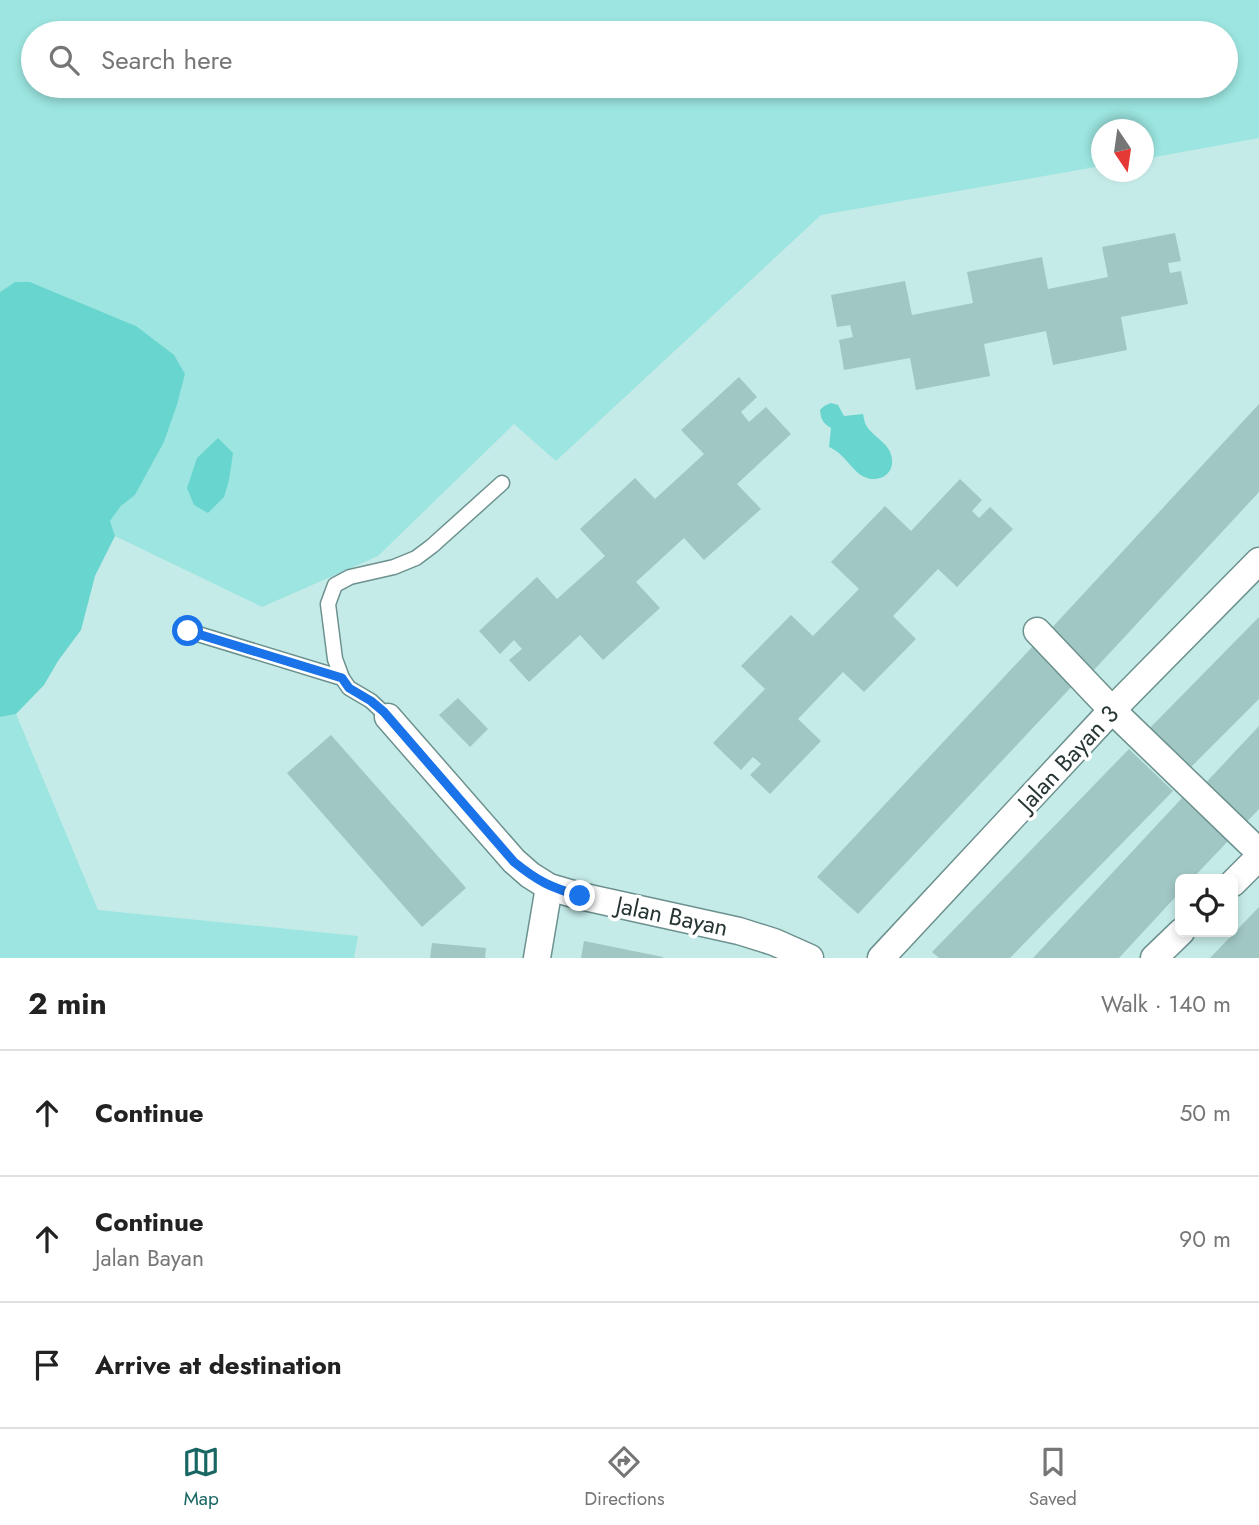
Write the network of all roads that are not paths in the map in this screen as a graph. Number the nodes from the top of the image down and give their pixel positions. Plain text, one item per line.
1 (502, 483) dead end
2 (1259, 561) edge
3 (188, 631) dead end
4 (1037, 631) dead end
5 (342, 678) junction
6 (1112, 710) junction
7 (388, 717) joint
8 (1259, 855) edge
9 (1238, 878) edge
10 (550, 887) junction
11 (1176, 937) edge
12 (537, 958) edge
13 (810, 958) edge
14 (881, 958) edge
15 (1154, 958) edge

1 - 5 lane
2 - 6 street, Jalan Bayan 3
3 - 5 lane
4 - 6 street
5 - 7 lane, Jalan Bayan
6 - 8 street
6 - 14 street, Jalan Bayan 3
7 - 10 street, Jalan Bayan
8 - 9 street
10 - 12 street
10 - 13 street, Jalan Bayan
11 - 15 street

